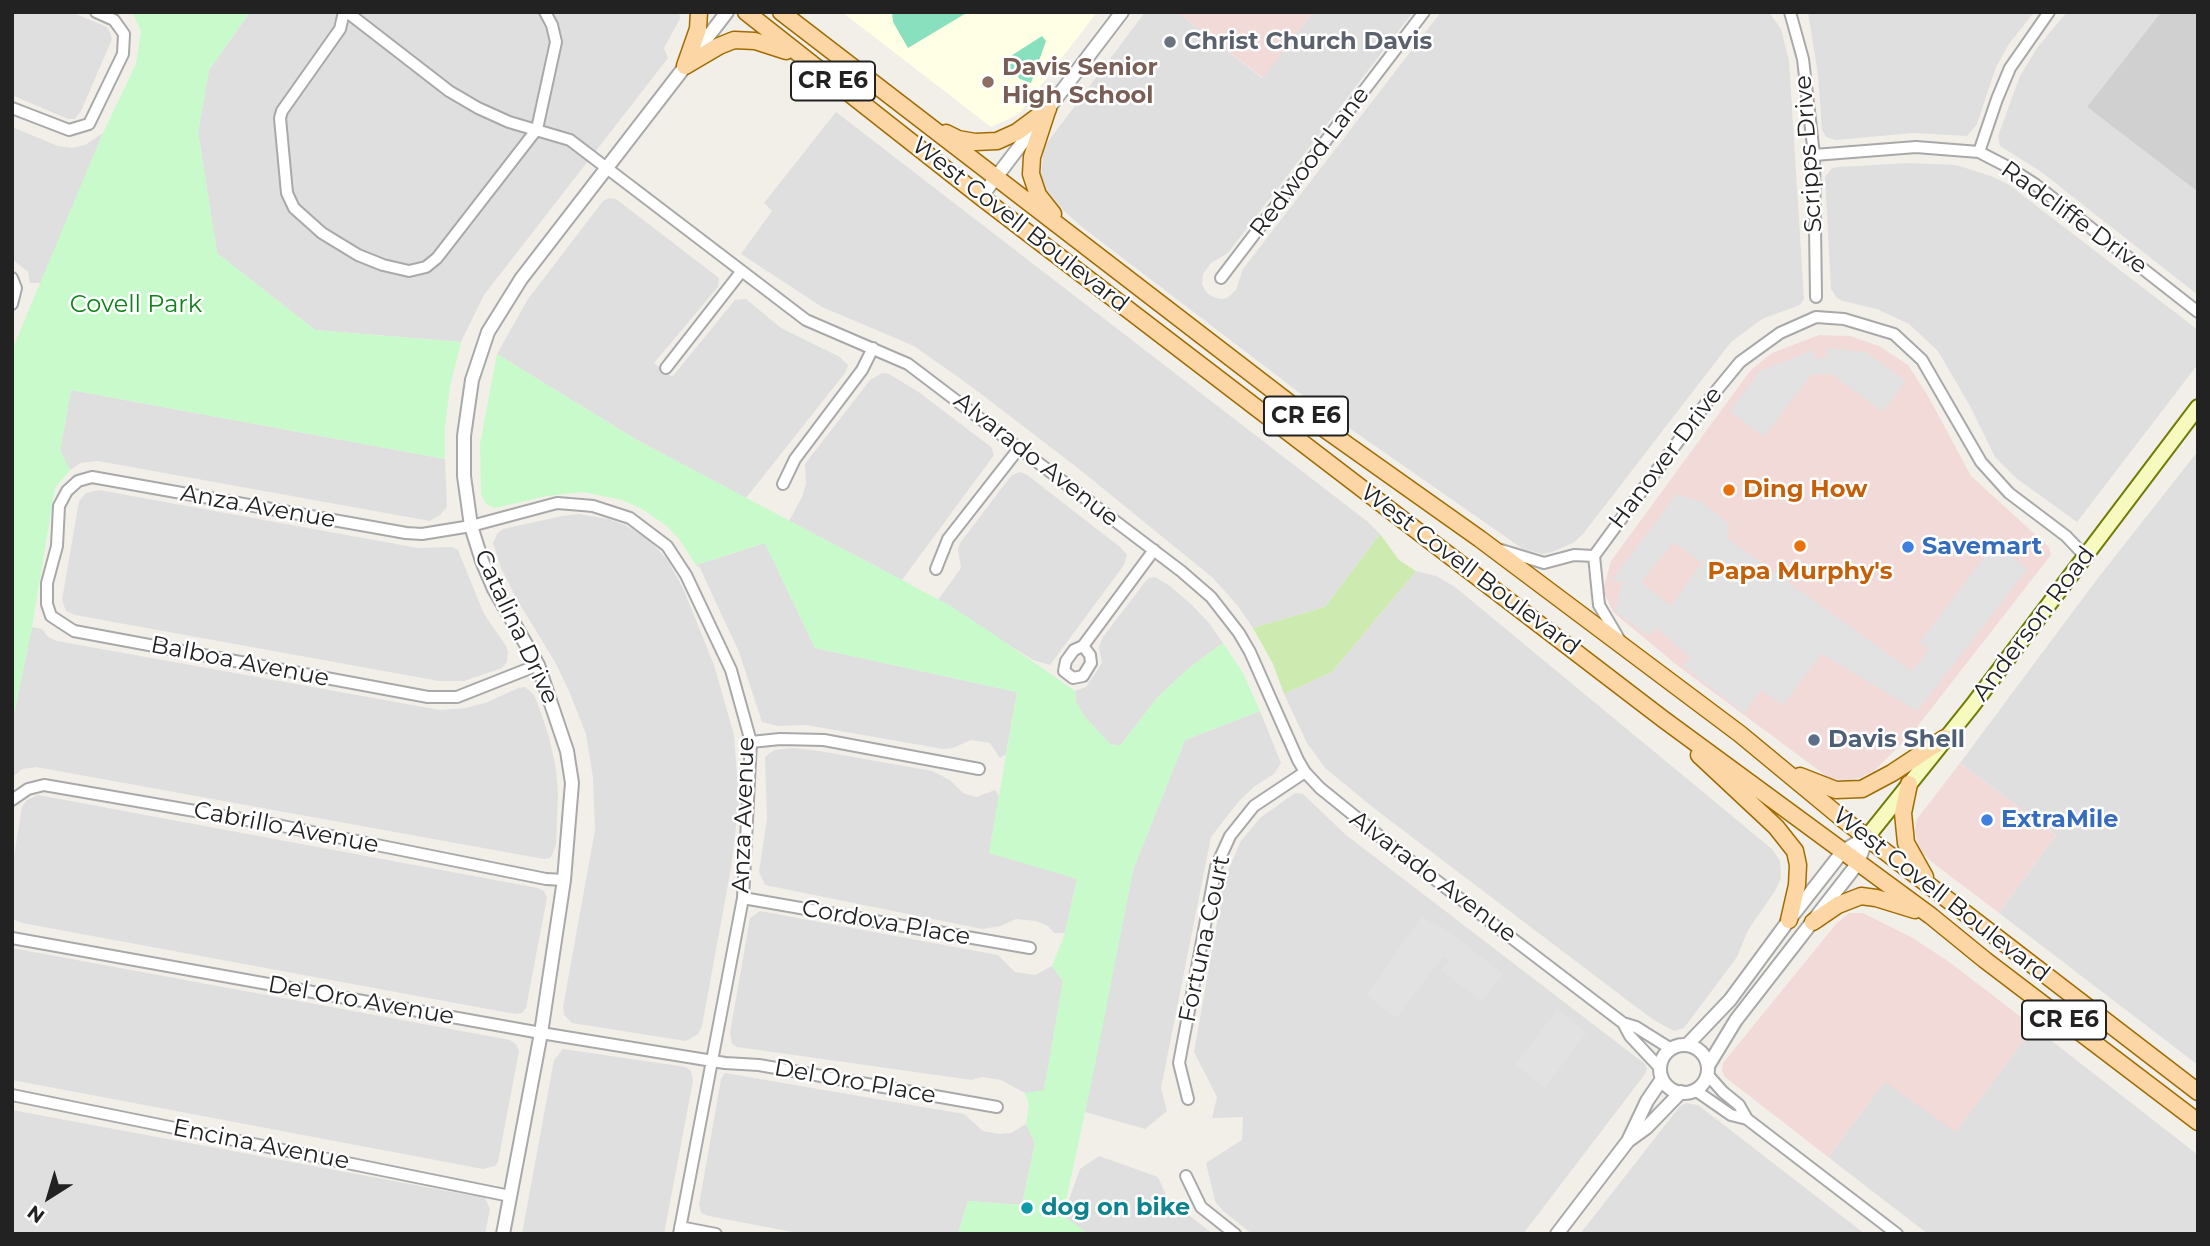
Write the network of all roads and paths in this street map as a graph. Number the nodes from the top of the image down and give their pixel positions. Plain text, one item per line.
1 (96, 12) edge
2 (346, 12) edge
3 (545, 12) edge
4 (699, 12) edge
5 (727, 12) edge
6 (746, 12) edge
7 (780, 12) edge
8 (1122, 12) edge
9 (1424, 12) edge
10 (1790, 12) edge
11 (2049, 12) edge
12 (811, 63) junction
13 (685, 66) junction
14 (12, 108) edge
15 (1048, 108) junction
16 (931, 126) junction
17 (537, 129) junction
18 (1979, 152) junction
19 (1814, 155) junction
20 (606, 169) junction
21 (996, 177) junction
22 (981, 197) junction
23 (1070, 235) junction
24 (741, 272) junction
25 (12, 278) edge
26 (1221, 278) dead end
27 (1816, 297) dead end
28 (12, 304) edge
29 (2198, 312) edge
30 (873, 348) junction
31 (666, 368) dead end
32 (2198, 407) edge
33 (1020, 447) junction
34 (783, 484) dead end
35 (60, 506) joint
36 (471, 526) junction
37 (1491, 547) junction
38 (1154, 550) junction
39 (1594, 556) junction
40 (2085, 556) junction
41 (936, 569) dead end
42 (1083, 646) dead end
43 (1623, 646) junction
44 (538, 665) junction
45 (1662, 719) junction
46 (1945, 738) junction
47 (751, 742) junction
48 (1783, 768) junction
49 (979, 769) dead end
50 (1305, 772) junction
51 (1909, 784) junction
52 (12, 800) edge
53 (1867, 837) junction
54 (1843, 851) junction
55 (1858, 863) junction
56 (564, 880) junction
57 (1937, 892) junction
58 (743, 898) junction
59 (1931, 916) junction
60 (1788, 920) junction
61 (1813, 922) junction
62 (12, 937) edge
63 (1030, 948) dead end
64 (1623, 1023) junction
65 (541, 1033) junction
66 (1688, 1044) junction
67 (1671, 1049) junction
68 (711, 1061) junction
69 (1707, 1070) junction
70 (1661, 1073) junction
71 (1695, 1090) junction
72 (1681, 1092) junction
73 (2198, 1093) edge
74 (12, 1095) edge
75 (1188, 1099) dead end
76 (997, 1107) dead end
77 (1747, 1119) junction
78 (2198, 1122) edge
79 (1628, 1141) junction
80 (1186, 1176) dead end
81 (510, 1196) junction
82 (680, 1231) edge
83 (503, 1234) edge
84 (716, 1234) edge
85 (1235, 1234) edge
86 (1557, 1234) edge
87 (1898, 1234) edge

1 - 14 street
2 - 17 street, Alvarado Avenue
2 - 17 street
3 - 17 street
4 - 13 main road
5 - 13 street, Catalina Drive
6 - 12 main road, West Covell Boulevard / CR E6
7 - 16 main road, West Covell Boulevard / CR E6
8 - 15 street
9 - 26 street, Redwood Lane
10 - 19 street, Scripps Drive
11 - 18 street
12 - 13 main road
12 - 22 main road, West Covell Boulevard / CR E6
13 - 20 street, Catalina Drive
15 - 16 main road
15 - 21 street
15 - 23 main road
16 - 21 main road, West Covell Boulevard / CR E6
17 - 20 street, Alvarado Avenue
18 - 19 street, Radcliffe Drive
18 - 29 street, Radcliffe Drive
19 - 27 street, Scripps Drive
20 - 24 street, Alvarado Avenue
20 - 36 street, Catalina Drive
21 - 22 street
21 - 23 main road, West Covell Boulevard / CR E6
22 - 45 main road, West Covell Boulevard / CR E6
23 - 37 main road, West Covell Boulevard / CR E6
24 - 30 street, Alvarado Avenue
24 - 31 street
25 - 28 street
30 - 33 street, Alvarado Avenue
30 - 34 street
32 - 40 main road, Anderson Road
33 - 38 street, Alvarado Avenue
33 - 41 street
35 - 36 street, Anza Avenue
35 - 44 street, Balboa Avenue
36 - 44 street, Catalina Drive
36 - 47 street, Anza Avenue
37 - 39 street, Hanover Drive
37 - 43 main road, West Covell Boulevard / CR E6
38 - 42 street
38 - 50 street, Alvarado Avenue
39 - 40 street, Hanover Drive
39 - 43 street, Hanover Drive
40 - 46 main road, Anderson Road
43 - 48 main road, West Covell Boulevard / CR E6
44 - 56 street, Catalina Drive
45 - 54 main road, West Covell Boulevard / CR E6
45 - 60 main road
46 - 48 main road
46 - 51 main road, Anderson Road
47 - 49 street
47 - 58 street, Anza Avenue
48 - 53 main road, West Covell Boulevard / CR E6
50 - 64 street, Alvarado Avenue
50 - 75 street, Fortuna Court
51 - 53 main road, Anderson Road
51 - 57 main road
52 - 56 street, Cabrillo Avenue
53 - 54 street, Anderson Road
53 - 55 street, Anderson Road
53 - 57 main road, West Covell Boulevard / CR E6
54 - 55 main road, West Covell Boulevard / CR E6
54 - 60 street, Anderson Road
55 - 59 main road, West Covell Boulevard / CR E6
55 - 61 street, Anderson Road
56 - 65 street, Catalina Drive
57 - 73 main road, West Covell Boulevard / CR E6
58 - 63 street, Cordova Place
58 - 68 street, Anza Avenue
59 - 61 main road
59 - 78 main road, West Covell Boulevard / CR E6
60 - 66 street, Anderson Road
61 - 69 street, Anderson Road
62 - 65 street, Del Oro Avenue
64 - 67 street, Alvarado Avenue
64 - 70 street, Alvarado Avenue
65 - 68 street, Del Oro Avenue
65 - 81 street, Catalina Drive
66 - 67 street
66 - 69 street
67 - 70 street
68 - 76 street, Del Oro Place
68 - 82 street, Anza Avenue
69 - 71 street
69 - 77 street
70 - 72 street
70 - 79 street
71 - 72 street
71 - 77 street
72 - 79 street
74 - 81 street, Encina Avenue
77 - 87 street
79 - 86 street
80 - 85 street
81 - 83 street, Catalina Drive
82 - 84 street

